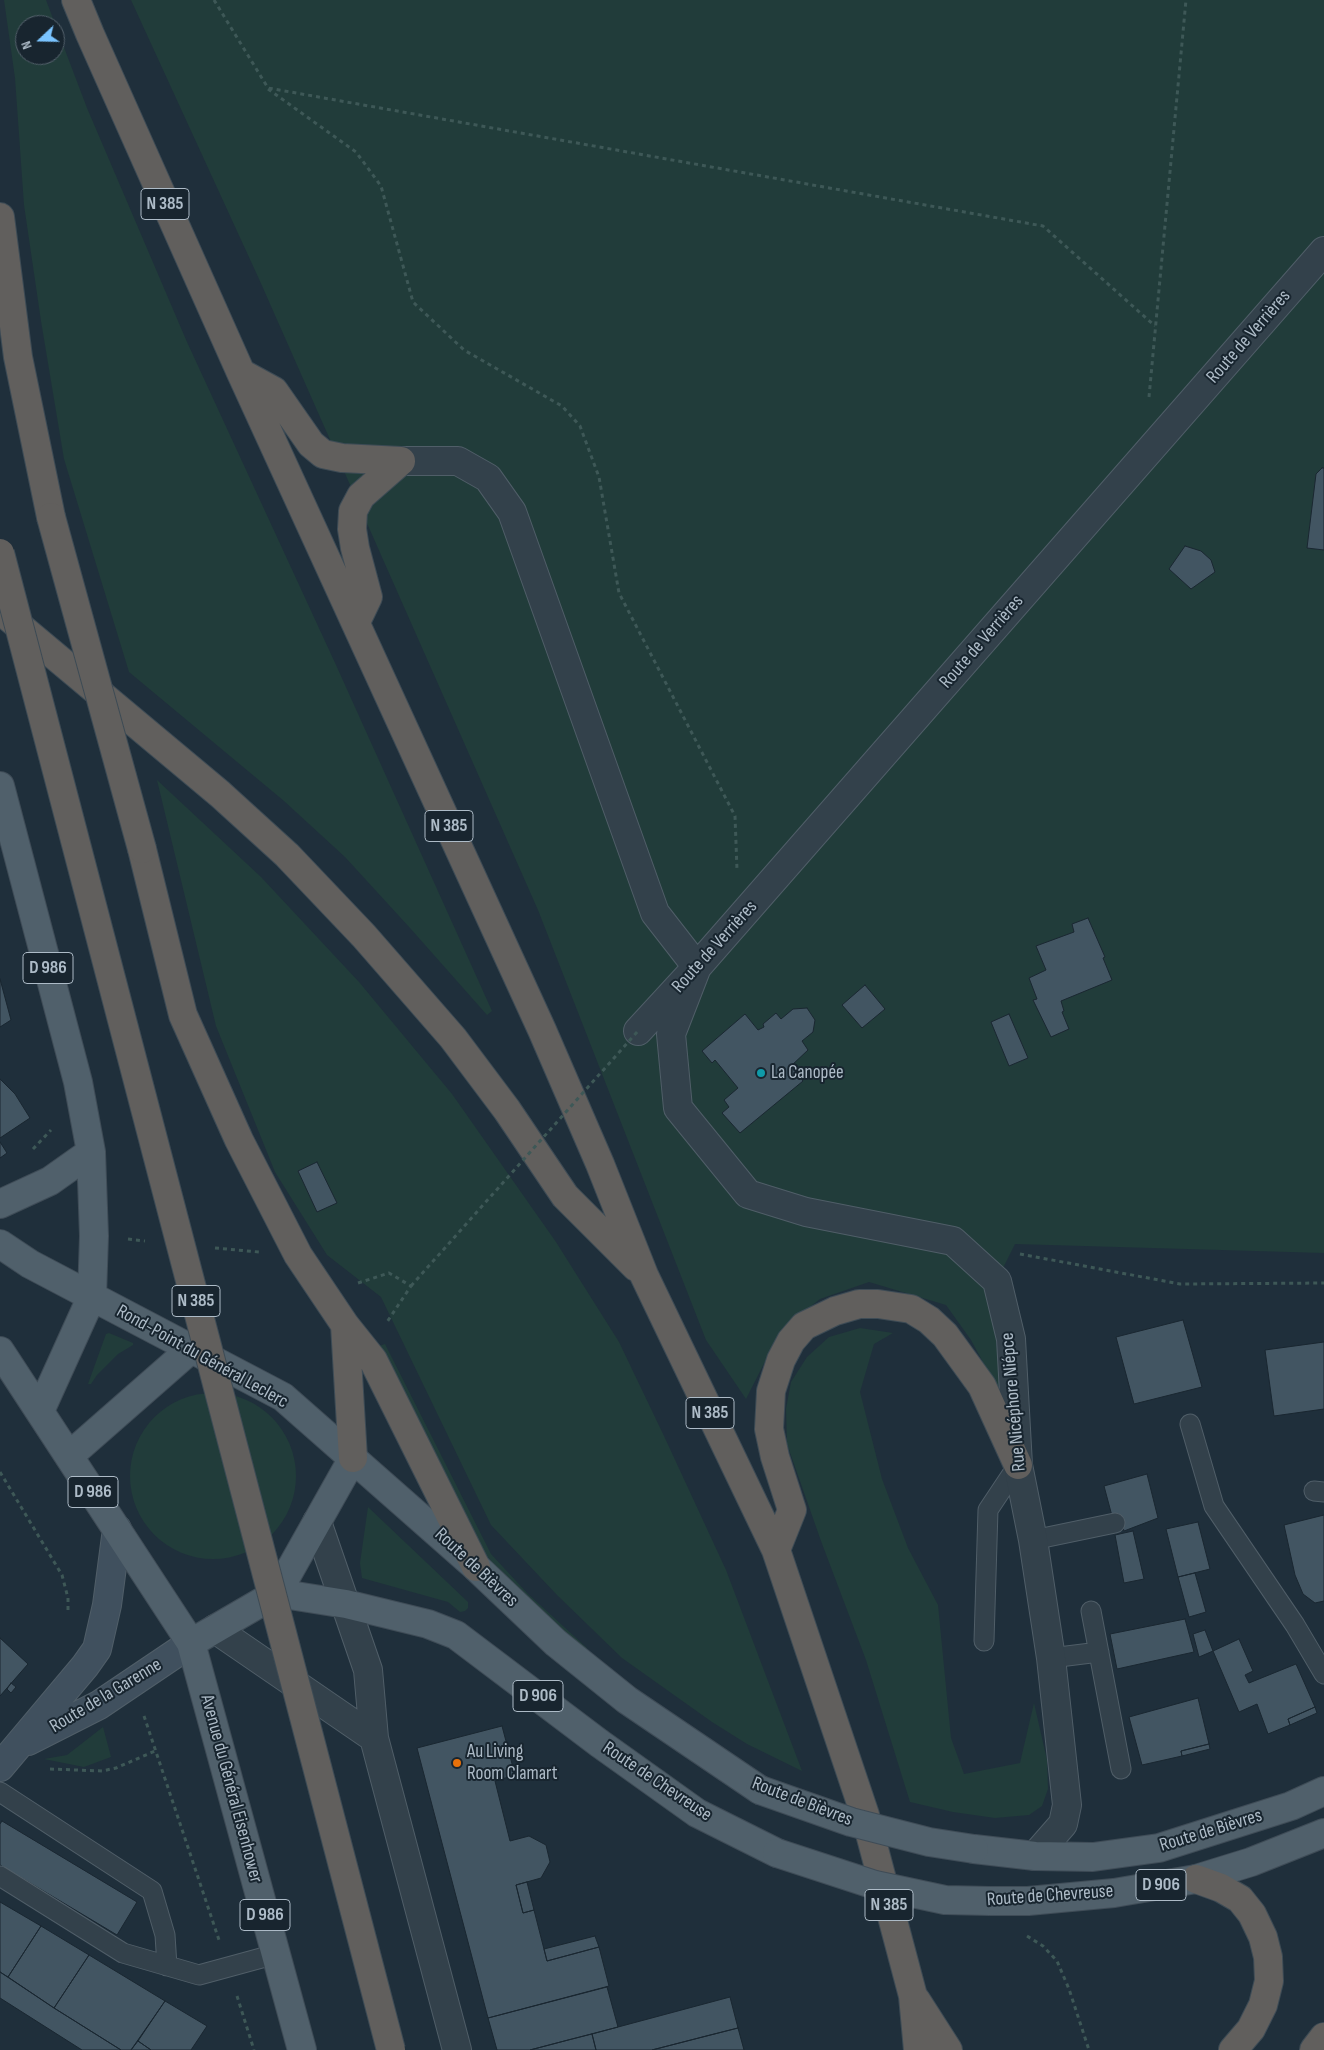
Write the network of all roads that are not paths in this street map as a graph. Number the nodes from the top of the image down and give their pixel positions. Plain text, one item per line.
1 (76, 0) edge
2 (0, 217) edge
3 (1324, 251) edge
4 (241, 373) junction
5 (402, 461) junction
6 (0, 553) edge
7 (0, 610) edge
8 (356, 622) junction
9 (0, 786) edge
10 (698, 968) junction
11 (638, 1031) road end
12 (91, 1152) junction
13 (0, 1204) edge
14 (0, 1244) edge
15 (644, 1275) junction
16 (92, 1296) junction
17 (345, 1325) junction
18 (191, 1349) junction
19 (0, 1351) edge
20 (40, 1411) junction
21 (1190, 1424) dead end
22 (69, 1456) junction
23 (353, 1458) junction
24 (1018, 1465) junction
25 (317, 1522) junction
26 (1116, 1523) dead end
27 (117, 1529) junction
28 (1033, 1540) junction
29 (776, 1550) junction
30 (476, 1567) junction
31 (277, 1593) junction
32 (346, 1604) junction
33 (1091, 1611) dead end
34 (215, 1629) junction
35 (984, 1641) dead end
36 (191, 1643) junction
37 (1099, 1652) junction
38 (1051, 1658) junction
39 (1324, 1674) edge
40 (374, 1738) junction
41 (20, 1745) junction
42 (1, 1766) edge
43 (1121, 1769) dead end
44 (1324, 1791) edge
45 (0, 1792) edge
46 (1324, 1833) edge
47 (1035, 1856) junction
48 (0, 1876) edge
49 (1196, 1879) junction
50 (276, 1954) junction
51 (167, 1966) junction
52 (914, 1996) junction
53 (1324, 2036) edge
54 (302, 2050) edge
55 (391, 2050) edge
56 (457, 2050) edge
57 (918, 2050) edge
58 (948, 2050) edge
59 (1233, 2050) edge
60 (1300, 2050) edge
61 (1314, 2050) edge

1 - 4 highway, N 385
2 - 17 highway, bridge
3 - 10 street, Route de Verrières
4 - 5 highway
4 - 8 highway, N 385
5 - 8 highway
5 - 10 street
6 - 55 highway, N 385, bridge
7 - 15 highway
8 - 15 highway, N 385
9 - 12 main road, D 986
10 - 11 street, Route de Verrières
10 - 24 street, Rue Nicéphore Niépce
12 - 13 main road
12 - 16 main road, D 986
14 - 16 main road, Rond-Point du Général Leclerc
15 - 29 highway, N 385
16 - 18 main road, Rond-Point du Général Leclerc
16 - 20 main road, D 986
17 - 23 highway
17 - 30 highway
18 - 22 main road
18 - 23 main road, Rond-Point du Général Leclerc
19 - 20 main road
20 - 22 main road, D 986
21 - 39 lane
22 - 27 main road, D 986
23 - 25 main road
23 - 30 main road, Route de Bièvres / D 906
24 - 28 street, Rue Nicéphore Niépce
24 - 29 highway
24 - 35 lane
25 - 31 main road
25 - 32 street
26 - 28 lane
27 - 36 main road, D 986
27 - 41 main road, Route de la Garenne
28 - 38 street, Rue Nicéphore Niépce
29 - 52 highway, N 385
30 - 47 main road, Route de Bièvres / D 906, bridge
31 - 32 main road, Route de Chevreuse / D 906
31 - 34 main road
32 - 40 street
32 - 49 main road, Route de Chevreuse / D 906, bridge
33 - 37 lane
34 - 36 main road
34 - 40 street
36 - 41 main road, Route de la Garenne
36 - 50 main road, Avenue du Général Eisenhower / D 986
37 - 38 lane
37 - 43 lane
38 - 47 street, Rue Nicéphore Niépce
40 - 56 street
41 - 42 main road, Route de la Garenne
44 - 47 main road, Route de Bièvres / D 906
45 - 51 lane
46 - 49 main road, Route de Chevreuse / D 906
48 - 51 lane
49 - 59 highway
50 - 51 lane
50 - 54 main road, Avenue du Général Eisenhower / D 986
52 - 57 highway, N 385
52 - 58 highway
53 - 60 lane
53 - 61 highway

